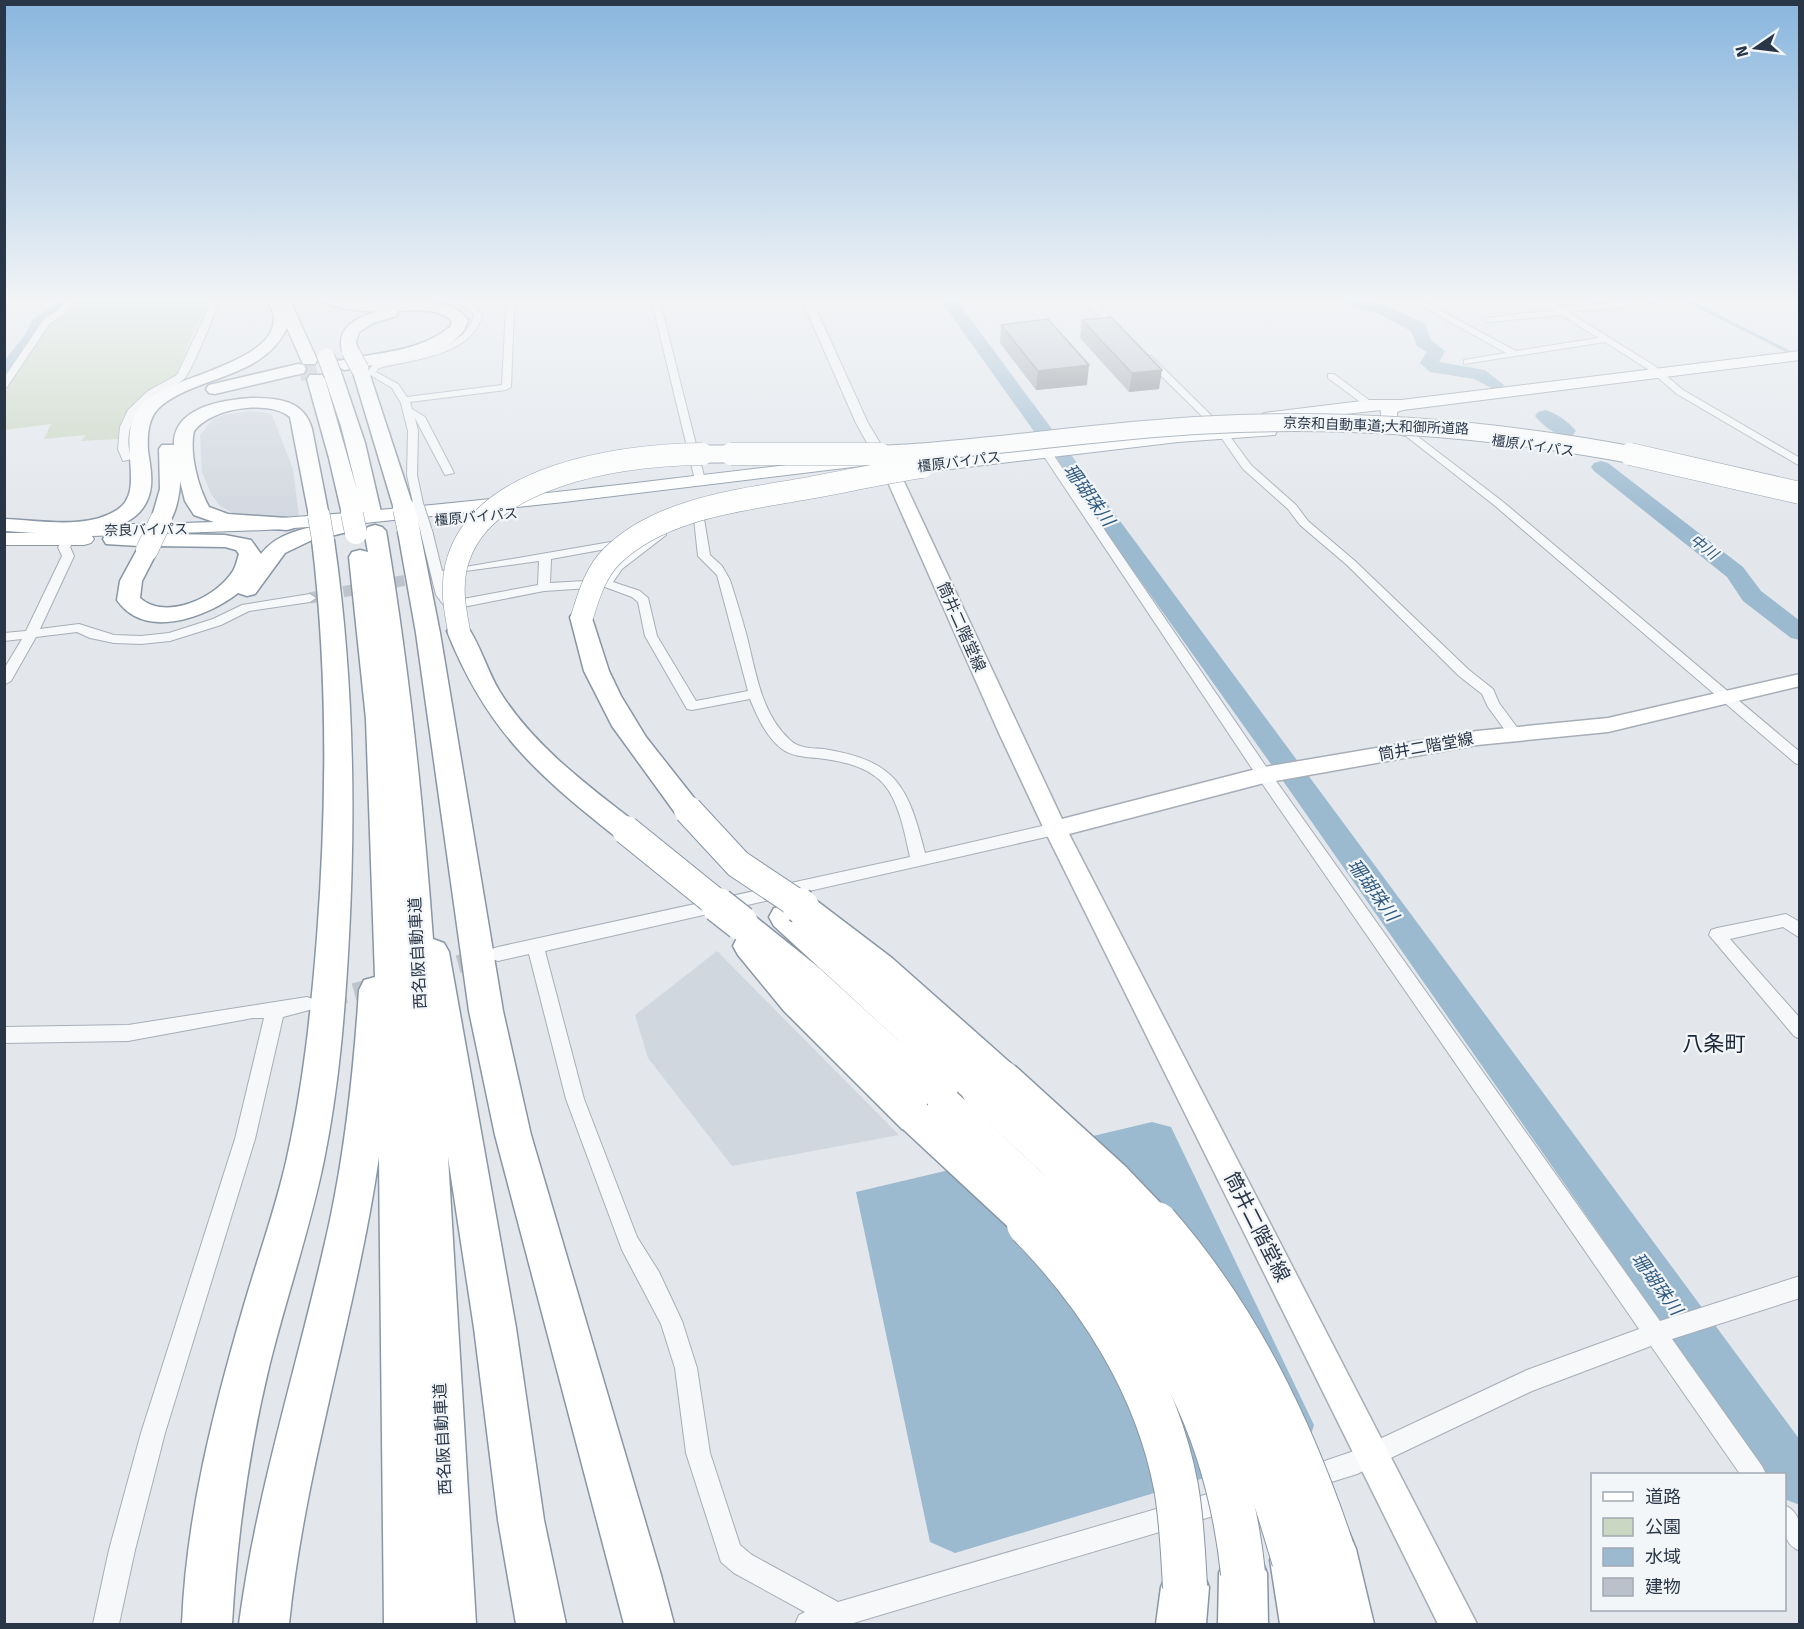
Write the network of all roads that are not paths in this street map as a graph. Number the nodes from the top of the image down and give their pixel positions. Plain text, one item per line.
1 (182, 374) edge
2 (217, 374) edge
3 (283, 374) tunnel mouth
4 (326, 374) edge
5 (329, 374) edge
6 (373, 374) edge
7 (507, 374) edge
8 (673, 374) edge
9 (840, 374) edge
10 (1164, 374) edge
11 (1642, 374) edge
12 (1658, 374) edge
13 (1331, 376) dead end
14 (1370, 405) junction
15 (406, 406) junction
16 (1393, 411) junction
17 (1255, 420) junction
18 (1218, 428) junction
19 (1405, 432) junction
20 (1767, 444) junction
21 (1045, 448) junction
22 (950, 456) junction
23 (1800, 458) edge
24 (1800, 463) edge
25 (887, 465) junction
26 (160, 472) junction
27 (449, 473) dead end
28 (699, 487) junction
29 (1800, 492) edge
30 (1800, 504) edge
31 (699, 519) junction
32 (372, 523) junction
33 (287, 524) junction
34 (4, 527) edge
35 (656, 537) junction
36 (4, 539) edge
37 (114, 539) junction
38 (69, 540) junction
39 (141, 549) junction
40 (546, 557) junction
41 (444, 573) tunnel mouth
42 (606, 582) junction
43 (544, 587) junction
44 (310, 598) tunnel mouth
45 (30, 634) junction
46 (4, 637) edge
47 (1800, 680) edge
48 (4, 681) edge
49 (753, 694) junction
50 (1726, 697) junction
51 (1515, 734) junction
52 (379, 736) junction
53 (1800, 760) edge
54 (1266, 775) junction
55 (1055, 829) junction
56 (411, 832) junction
57 (919, 861) junction
58 (1800, 932) edge
59 (535, 945) junction
60 (498, 954) tunnel mouth
61 (307, 1004) dead end
62 (275, 1011) junction
63 (1800, 1031) edge
64 (4, 1035) edge
65 (960, 1098) junction
66 (1800, 1287) edge
67 (1660, 1333) junction
68 (1373, 1455) junction
69 (1753, 1473) edge
70 (1786, 1518) edge
71 (1800, 1539) edge
72 (1313, 1554) junction
73 (1183, 1606) edge
74 (838, 1616) junction
75 (106, 1624) edge
76 (207, 1624) edge
77 (264, 1624) edge
78 (409, 1624) edge
79 (451, 1624) edge
80 (541, 1624) edge
81 (649, 1624) edge
82 (808, 1624) edge
83 (1243, 1624) edge
84 (1305, 1624) edge
85 (1349, 1624) edge
86 (1458, 1624) edge

1 - 26 street
2 - 26 highway
3 - 26 highway
4 - 32 highway, 西名阪自動車道
5 - 32 highway
6 - 15 street
7 - 15 street
8 - 28 street
9 - 25 street
10 - 18 street
11 - 16 highway
12 - 20 street
13 - 14 street
14 - 16 highway
14 - 17 highway
15 - 27 street
15 - 32 street
16 - 17 highway, 橿原バイパス
16 - 19 highway
16 - 29 highway, 橿原バイパス
17 - 18 highway, 橿原バイパス
18 - 19 highway, 橿原バイパス
18 - 21 highway, 橿原バイパス
18 - 51 street
19 - 30 highway, 橿原バイパス
19 - 50 street
20 - 23 street
20 - 24 street
21 - 25 highway, 橿原バイパス
21 - 54 street
22 - 29 highway, 京奈和自動車道;大和御所道路, bridge
22 - 30 highway, 京奈和自動車道;大和御所道路
22 - 65 highway, bridge
22 - 65 highway, bridge
25 - 28 highway, 橿原バイパス
25 - 55 main road, 筒井二階堂線
26 - 32 highway
26 - 33 highway
26 - 34 highway
26 - 39 highway
28 - 31 street
28 - 32 highway, 橿原バイパス
28 - 33 highway, 橿原バイパス
31 - 35 street
31 - 49 street
32 - 37 highway, 橿原バイパス
32 - 39 highway
32 - 43 street
32 - 52 highway, 西名阪自動車道
32 - 56 highway, 西名阪自動車道
32 - 76 highway
32 - 81 highway
33 - 34 highway, 奈良バイパス
35 - 40 street
35 - 42 street
36 - 38 highway, 奈良バイパス
37 - 38 highway, 奈良バイパス
37 - 39 highway
38 - 45 street
40 - 41 street
40 - 43 street
42 - 43 street
42 - 49 street
44 - 45 street
45 - 46 street
45 - 48 street
47 - 50 main road, 筒井二階堂線
49 - 57 street
50 - 51 main road, 筒井二階堂線
50 - 53 street
51 - 54 main road, 筒井二階堂線
52 - 77 highway
52 - 78 highway, 西名阪自動車道
54 - 55 main road, 筒井二階堂線
54 - 67 street
55 - 57 street
55 - 68 main road, 筒井二階堂線
56 - 79 highway, 西名阪自動車道
56 - 80 highway
57 - 59 street
58 - 63 street
59 - 60 street
59 - 74 street
61 - 62 street
62 - 64 street
62 - 75 street
65 - 72 highway, bridge
65 - 73 highway, bridge
65 - 83 highway, bridge
66 - 67 street
67 - 68 street
67 - 69 street
68 - 74 street
68 - 86 main road, 筒井二階堂線
70 - 71 street
72 - 84 highway
72 - 85 highway
74 - 82 street

